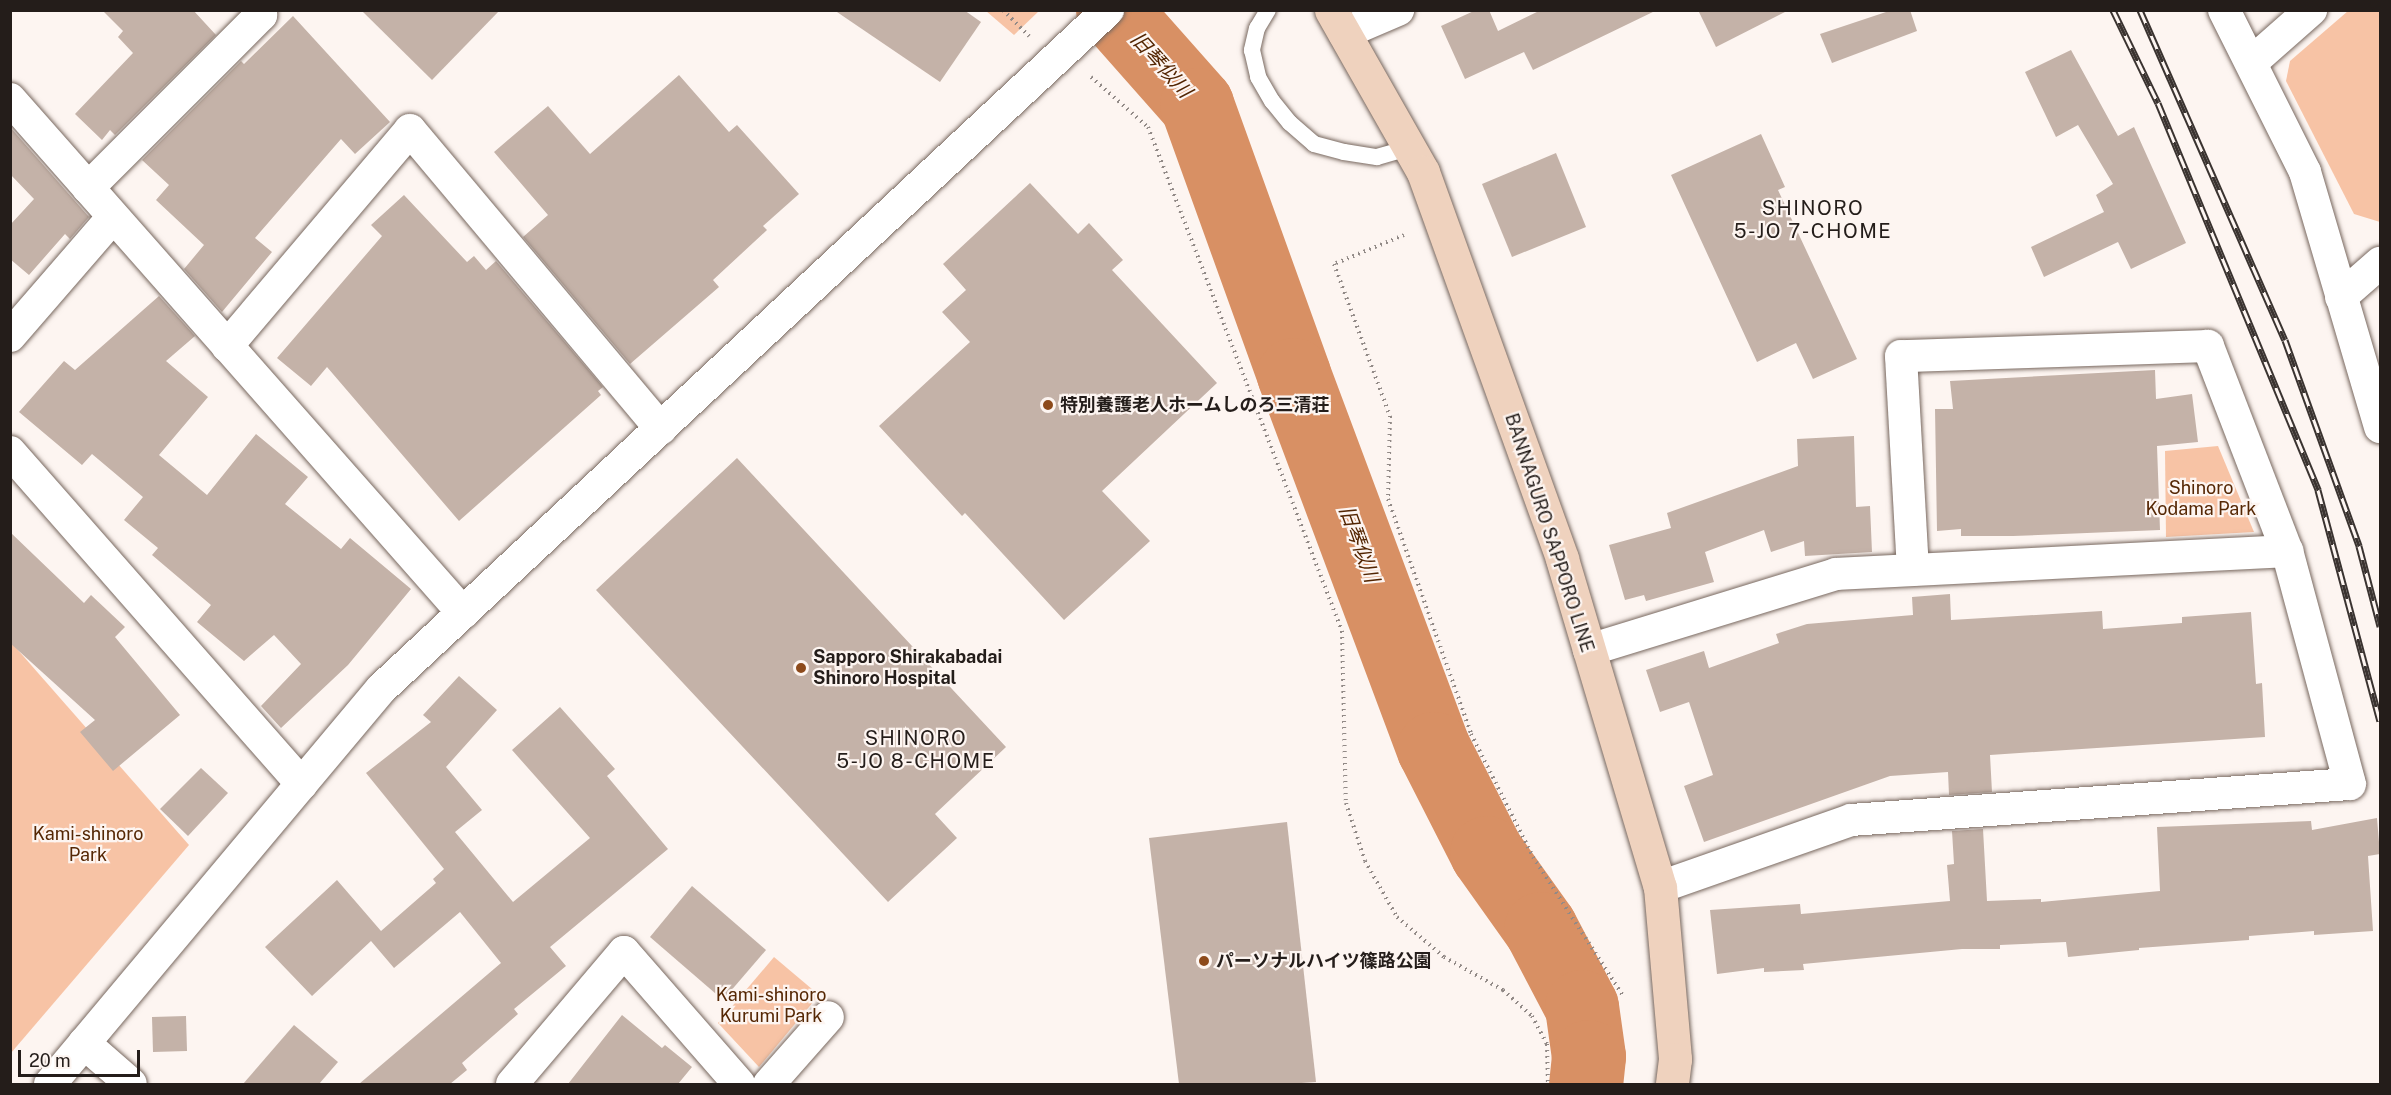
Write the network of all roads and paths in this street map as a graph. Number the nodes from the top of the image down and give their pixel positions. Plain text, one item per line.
1 (257, 10) edge
2 (1003, 10) edge
3 (1108, 10) edge
4 (1268, 10) edge
5 (1398, 10) edge
6 (2224, 10) edge
7 (2312, 10) edge
8 (1338, 22) edge
9 (1032, 38) dead end
10 (2252, 62) junction
11 (1087, 73) dead end
12 (10, 99) edge
13 (1409, 148) junction
14 (88, 188) junction
15 (113, 217) junction
16 (1404, 235) dead end
17 (2380, 263) edge
18 (2341, 297) junction
19 (10, 336) edge
20 (227, 346) junction
21 (2380, 427) edge
22 (661, 429) junction
23 (10, 452) edge
24 (2288, 551) junction
25 (1913, 570) junction
26 (463, 613) junction
27 (1588, 650) junction
28 (302, 784) junction
29 (1660, 887) junction
30 (1624, 997) dead end
31 (828, 1017) dead end
32 (84, 1043) junction
33 (50, 1084) edge
34 (131, 1084) edge
35 (512, 1084) edge
36 (739, 1084) edge
37 (769, 1084) edge
38 (1548, 1084) edge
39 (1672, 1084) edge

1 - 14 street
2 - 9 path
3 - 22 street
4 - 13 lane
5 - 8 street
6 - 10 street
7 - 10 street
8 - 13 main road, BANNAGURO SAPPORO LINE
10 - 18 street
11 - 38 path
12 - 14 street
13 - 27 main road, BANNAGURO SAPPORO LINE
14 - 15 street
15 - 19 street
15 - 20 street
16 - 30 path
17 - 18 street
18 - 21 street
20 - 22 street
20 - 26 street
22 - 26 street
23 - 28 street
24 - 25 street
24 - 25 street
24 - 29 street
25 - 27 street
26 - 28 street
27 - 29 main road, BANNAGURO SAPPORO LINE
28 - 32 street
29 - 39 main road, BANNAGURO SAPPORO LINE
31 - 37 street
32 - 33 street
32 - 34 street
35 - 36 street

